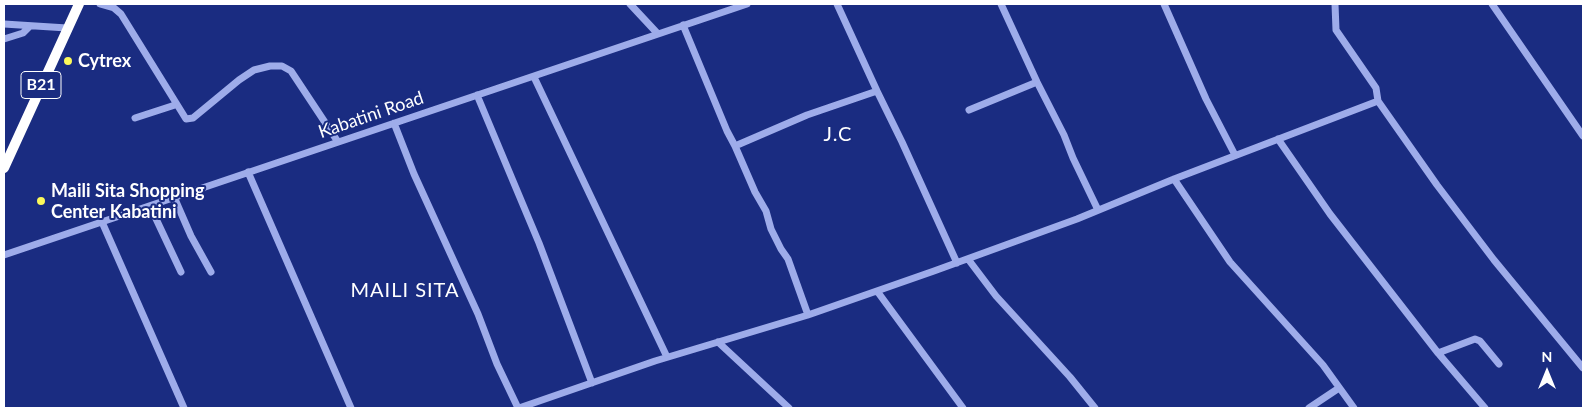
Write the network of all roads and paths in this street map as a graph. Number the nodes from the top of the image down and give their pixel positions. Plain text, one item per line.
1 (79, 4) edge
2 (100, 4) edge
3 (630, 4) edge
4 (747, 4) edge
5 (837, 4) edge
6 (1001, 4) edge
7 (1164, 4) edge
8 (1335, 4) edge
9 (1492, 4) edge
10 (4, 24) edge
11 (30, 26) junction
12 (683, 26) junction
13 (67, 28) junction
14 (658, 34) junction
15 (4, 39) edge
16 (534, 77) junction
17 (1038, 82) junction
18 (877, 91) junction
19 (477, 95) junction
20 (1378, 101) junction
21 (176, 105) junction
22 (969, 110) dead end
23 (135, 118) dead end
24 (394, 123) junction
25 (1583, 136) edge
26 (1278, 139) junction
27 (338, 142) junction
28 (735, 146) junction
29 (1235, 155) junction
30 (4, 168) edge
31 (248, 172) junction
32 (1174, 179) junction
33 (174, 197) junction
34 (150, 206) junction
35 (1098, 210) junction
36 (102, 222) junction
37 (4, 255) edge
38 (968, 259) junction
39 (957, 263) junction
40 (181, 272) dead end
41 (210, 272) dead end
42 (877, 291) junction
43 (808, 315) junction
44 (718, 342) junction
45 (1438, 353) junction
46 (666, 358) junction
47 (1499, 364) dead end
48 (1583, 368) edge
49 (592, 383) junction
50 (1339, 388) junction
51 (542, 400) junction
52 (184, 408) edge
53 (351, 408) edge
54 (518, 408) edge
55 (546, 408) edge
56 (789, 408) edge
57 (963, 408) edge
58 (1094, 408) edge
59 (1309, 408) edge
60 (1354, 408) edge
61 (1485, 408) edge

1 - 13 highway, B21
2 - 21 street
3 - 14 street
4 - 12 street, Kabatini Road
5 - 18 street
6 - 17 street
7 - 29 street
8 - 20 street
9 - 25 street
10 - 11 street
11 - 13 street
11 - 15 street
12 - 14 street, Kabatini Road
12 - 28 street
13 - 30 highway, B21
14 - 16 street, Kabatini Road
16 - 19 street, Kabatini Road
16 - 46 street
17 - 22 street
17 - 35 street
18 - 28 street
18 - 39 street
19 - 24 street, Kabatini Road
19 - 49 street
20 - 26 street
20 - 48 street
21 - 23 street
21 - 27 street
24 - 27 street, Kabatini Road
24 - 54 street
26 - 29 street
26 - 45 street
27 - 31 street, Kabatini Road
28 - 43 street
29 - 32 street
31 - 33 street, Kabatini Road
31 - 53 street
32 - 35 street
32 - 50 street
33 - 34 street, Kabatini Road
33 - 41 street
34 - 36 street, Kabatini Road
34 - 40 street
35 - 38 street
36 - 37 street, Kabatini Road
36 - 52 street
38 - 39 street
38 - 58 street
39 - 42 street
42 - 43 street
42 - 57 street
43 - 44 street
44 - 46 street
44 - 56 street
45 - 47 street
45 - 61 street
46 - 49 street
49 - 51 street
50 - 59 street
50 - 60 street
51 - 54 street
51 - 55 street

